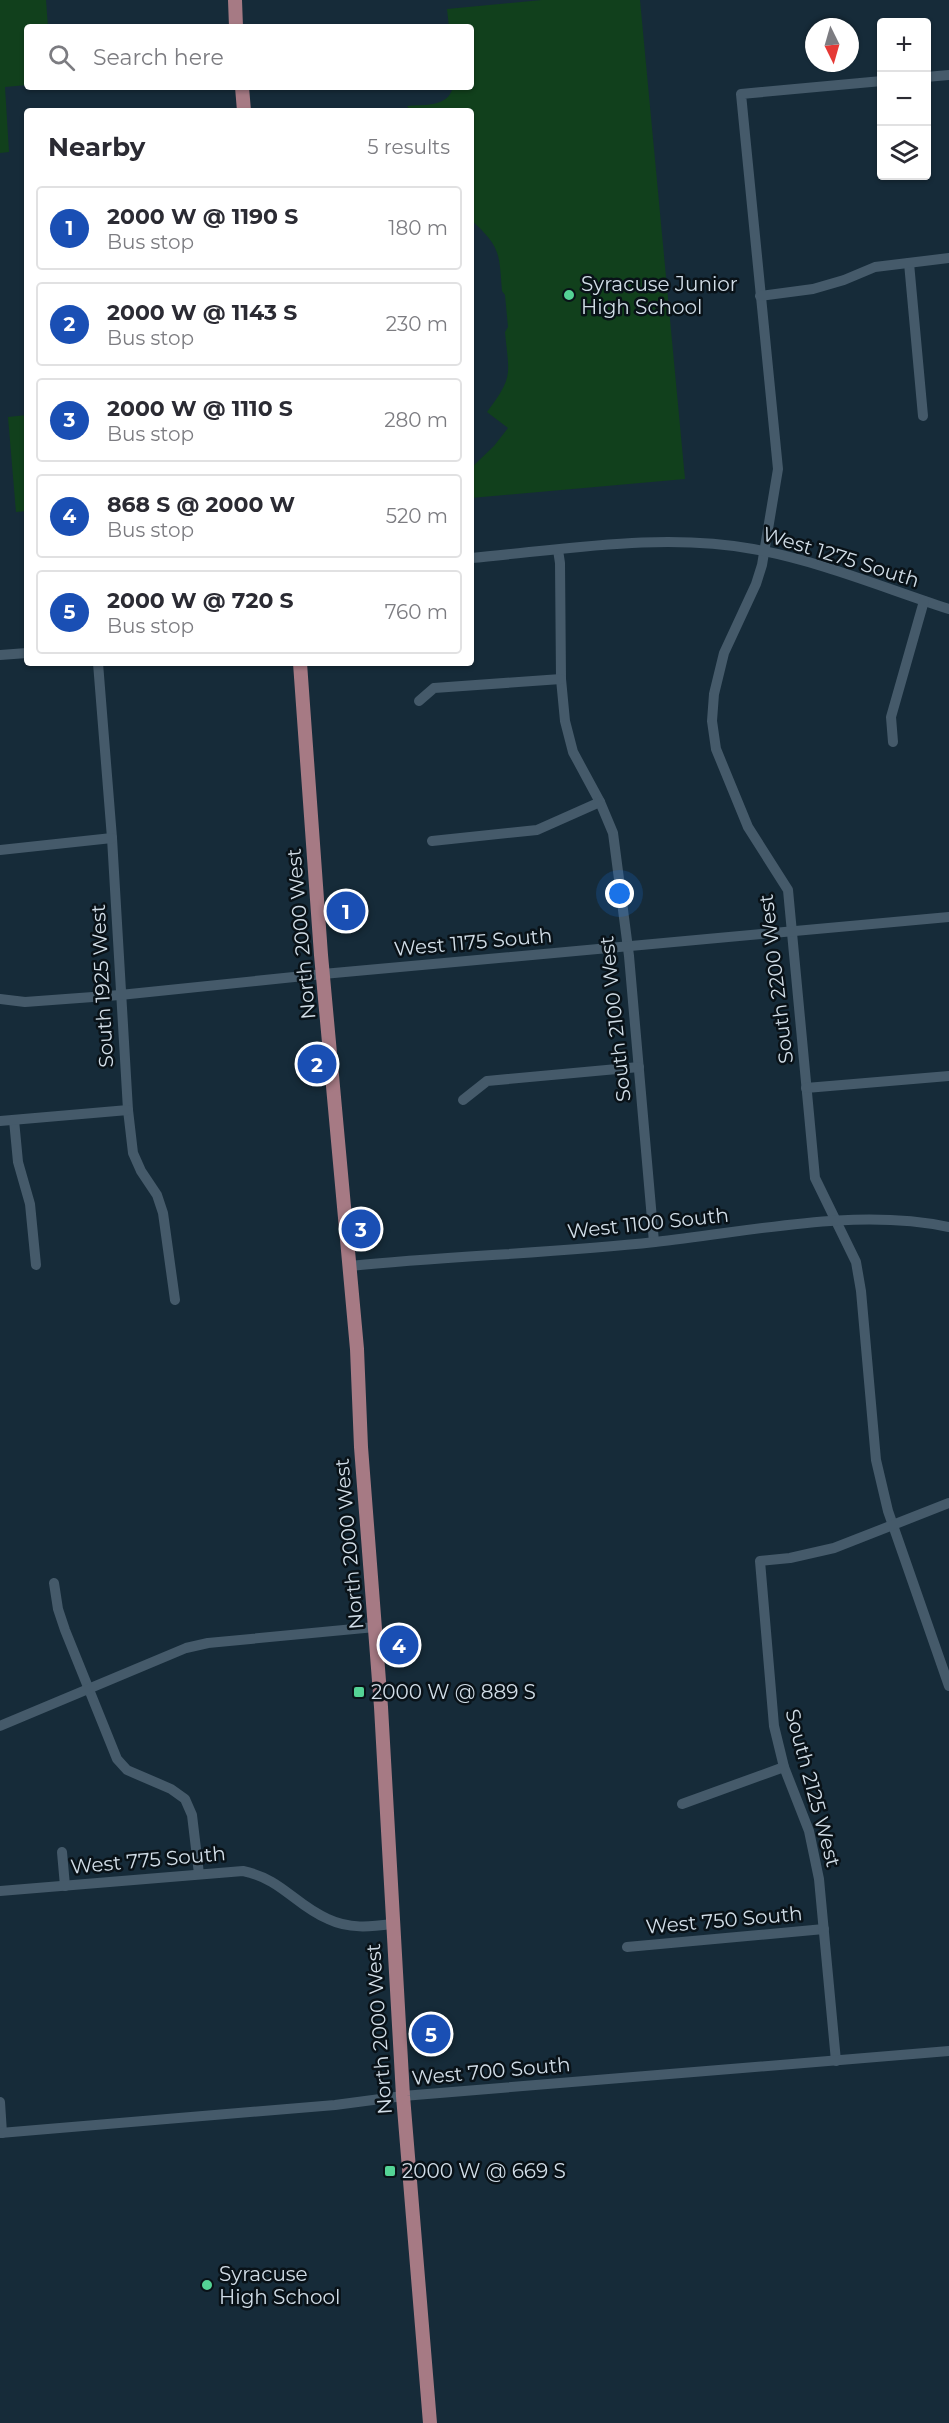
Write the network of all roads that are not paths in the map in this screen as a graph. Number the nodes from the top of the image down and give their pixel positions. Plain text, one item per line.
1 (235, 0) edge
2 (236, 24) edge
3 (949, 75) edge
4 (931, 77) edge
5 (877, 81) edge
6 (242, 90) edge
7 (244, 108) edge
8 (949, 258) edge
9 (909, 263) junction
10 (760, 296) junction
11 (923, 416) dead end
12 (558, 550) junction
13 (765, 551) junction
14 (474, 558) edge
15 (924, 601) junction
16 (949, 609) edge
17 (24, 653) edge
18 (0, 655) edge
19 (98, 666) edge
20 (300, 666) edge
21 (561, 679) junction
22 (418, 700) dead end
23 (893, 742) dead end
24 (600, 802) junction
25 (112, 838) junction
26 (432, 841) dead end
27 (0, 850) edge
28 (949, 917) edge
29 (793, 930) junction
30 (627, 947) junction
31 (323, 974) junction
32 (120, 995) junction
33 (0, 999) edge
34 (639, 1067) junction
35 (949, 1076) edge
36 (806, 1088) junction
37 (463, 1100) dead end
38 (128, 1110) junction
39 (14, 1120) junction
40 (0, 1121) edge
41 (838, 1221) junction
42 (949, 1227) edge
43 (654, 1242) junction
44 (36, 1265) dead end
45 (350, 1266) junction
46 (175, 1300) dead end
47 (949, 1503) edge
48 (893, 1526) junction
49 (54, 1582) dead end
50 (375, 1627) junction
51 (949, 1686) edge
52 (88, 1688) junction
53 (0, 1726) edge
54 (784, 1767) junction
55 (682, 1804) dead end
56 (62, 1852) dead end
57 (199, 1874) junction
58 (65, 1886) junction
59 (0, 1891) edge
60 (392, 1924) junction
61 (824, 1929) junction
62 (627, 1947) dead end
63 (949, 2050) edge
64 (836, 2061) junction
65 (403, 2096) junction
66 (0, 2102) edge
67 (1, 2133) edge
68 (430, 2423) edge

1 - 2 main road
3 - 4 street
5 - 10 street, South 2200 West
6 - 7 main road
8 - 9 street
9 - 10 street
9 - 11 street
10 - 13 street, South 2200 West
12 - 13 street, West 1275 South
12 - 14 street, West 1275 South
12 - 21 street, South 2100 West
13 - 15 street, West 1275 South
13 - 29 street, South 2200 West
15 - 16 street, West 1275 South
15 - 23 street
17 - 18 street
19 - 25 street, South 1925 West
20 - 31 main road, North 2000 West
21 - 22 street
21 - 24 street, South 2100 West
24 - 26 street
24 - 30 street, South 2100 West
25 - 27 street
25 - 32 street, South 1925 West
28 - 29 street, West 1175 South
29 - 30 street, West 1175 South
29 - 36 street, South 2200 West
30 - 31 street, West 1175 South
30 - 34 street, South 2100 West
31 - 32 street, West 1175 South
31 - 45 main road, North 2000 West
32 - 33 street, West 1175 South
32 - 38 street, South 1925 West
34 - 37 street
34 - 43 street, South 2100 West
35 - 36 street
36 - 41 street, South 2200 West
38 - 39 street
38 - 46 street, South 1925 West
39 - 40 street
39 - 44 street
41 - 42 street, West 1100 South
41 - 43 street, West 1100 South
41 - 48 street, South 2200 West
43 - 45 street, West 1100 South
45 - 50 main road, North 2000 West
47 - 48 street
48 - 51 street, South 2200 West
48 - 54 street, South 2125 West
49 - 52 street
50 - 52 street
50 - 60 main road, North 2000 West
52 - 53 street
52 - 57 street
54 - 55 street
54 - 61 street, South 2125 West
56 - 58 street
57 - 58 street, West 775 South
57 - 60 street, West 775 South
58 - 59 street, West 775 South
60 - 65 main road, North 2000 West
61 - 62 street, West 750 South
61 - 64 street, South 2125 West
63 - 64 street, West 700 South
64 - 65 street, West 700 South
65 - 67 street, West 700 South
65 - 68 main road, North 2000 West
66 - 67 street

